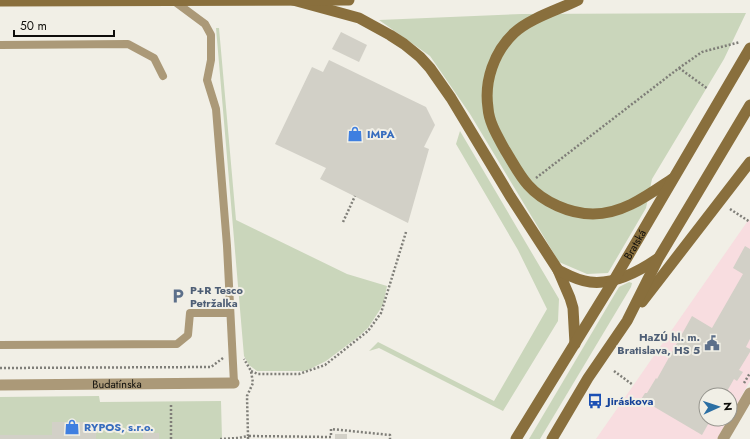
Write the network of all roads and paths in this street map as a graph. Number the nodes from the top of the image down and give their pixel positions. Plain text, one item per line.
1 (293, 0) edge
2 (349, 0) edge
3 (578, 0) edge
4 (0, 1) edge
5 (174, 1) edge
6 (0, 45) edge
7 (747, 45) edge
8 (679, 68) junction
9 (163, 76) dead end
10 (708, 90) dead end
11 (750, 105) edge
12 (750, 162) edge
13 (674, 178) junction
14 (527, 185) junction
15 (354, 196) dead end
16 (730, 209) dead end
17 (343, 222) dead end
18 (750, 222) edge
19 (406, 232) dead end
20 (658, 259) junction
21 (558, 270) junction
22 (614, 280) junction
23 (230, 313) junction
24 (627, 321) junction
25 (575, 344) junction
26 (0, 345) edge
27 (251, 371) dead end
28 (614, 371) dead end
29 (234, 383) joint
30 (0, 385) edge
31 (633, 385) dead end
32 (750, 393) edge
33 (171, 404) dead end
34 (341, 430) junction
35 (341, 434) dead end
36 (171, 439) edge
37 (248, 439) edge
38 (390, 439) edge
39 (516, 439) edge
40 (552, 439) edge
41 (723, 439) edge

1 - 2 main road
1 - 5 main road
1 - 21 main road
3 - 14 main road
4 - 5 main road
5 - 23 lane
6 - 9 lane
7 - 8 path
7 - 13 main road, Bratská
8 - 10 path
8 - 14 path
11 - 20 main road
12 - 24 main road
13 - 14 main road
13 - 22 main road, Bratská
15 - 17 path
16 - 18 path
19 - 27 path
20 - 22 main road
20 - 24 main road
21 - 22 main road
21 - 25 main road
22 - 25 main road, Bratská
23 - 26 lane
23 - 29 lane
24 - 40 main road
25 - 39 main road, Bratská
28 - 31 path
29 - 30 street, Budatínska
32 - 41 street
33 - 36 path
34 - 35 path
34 - 37 path
34 - 38 path

